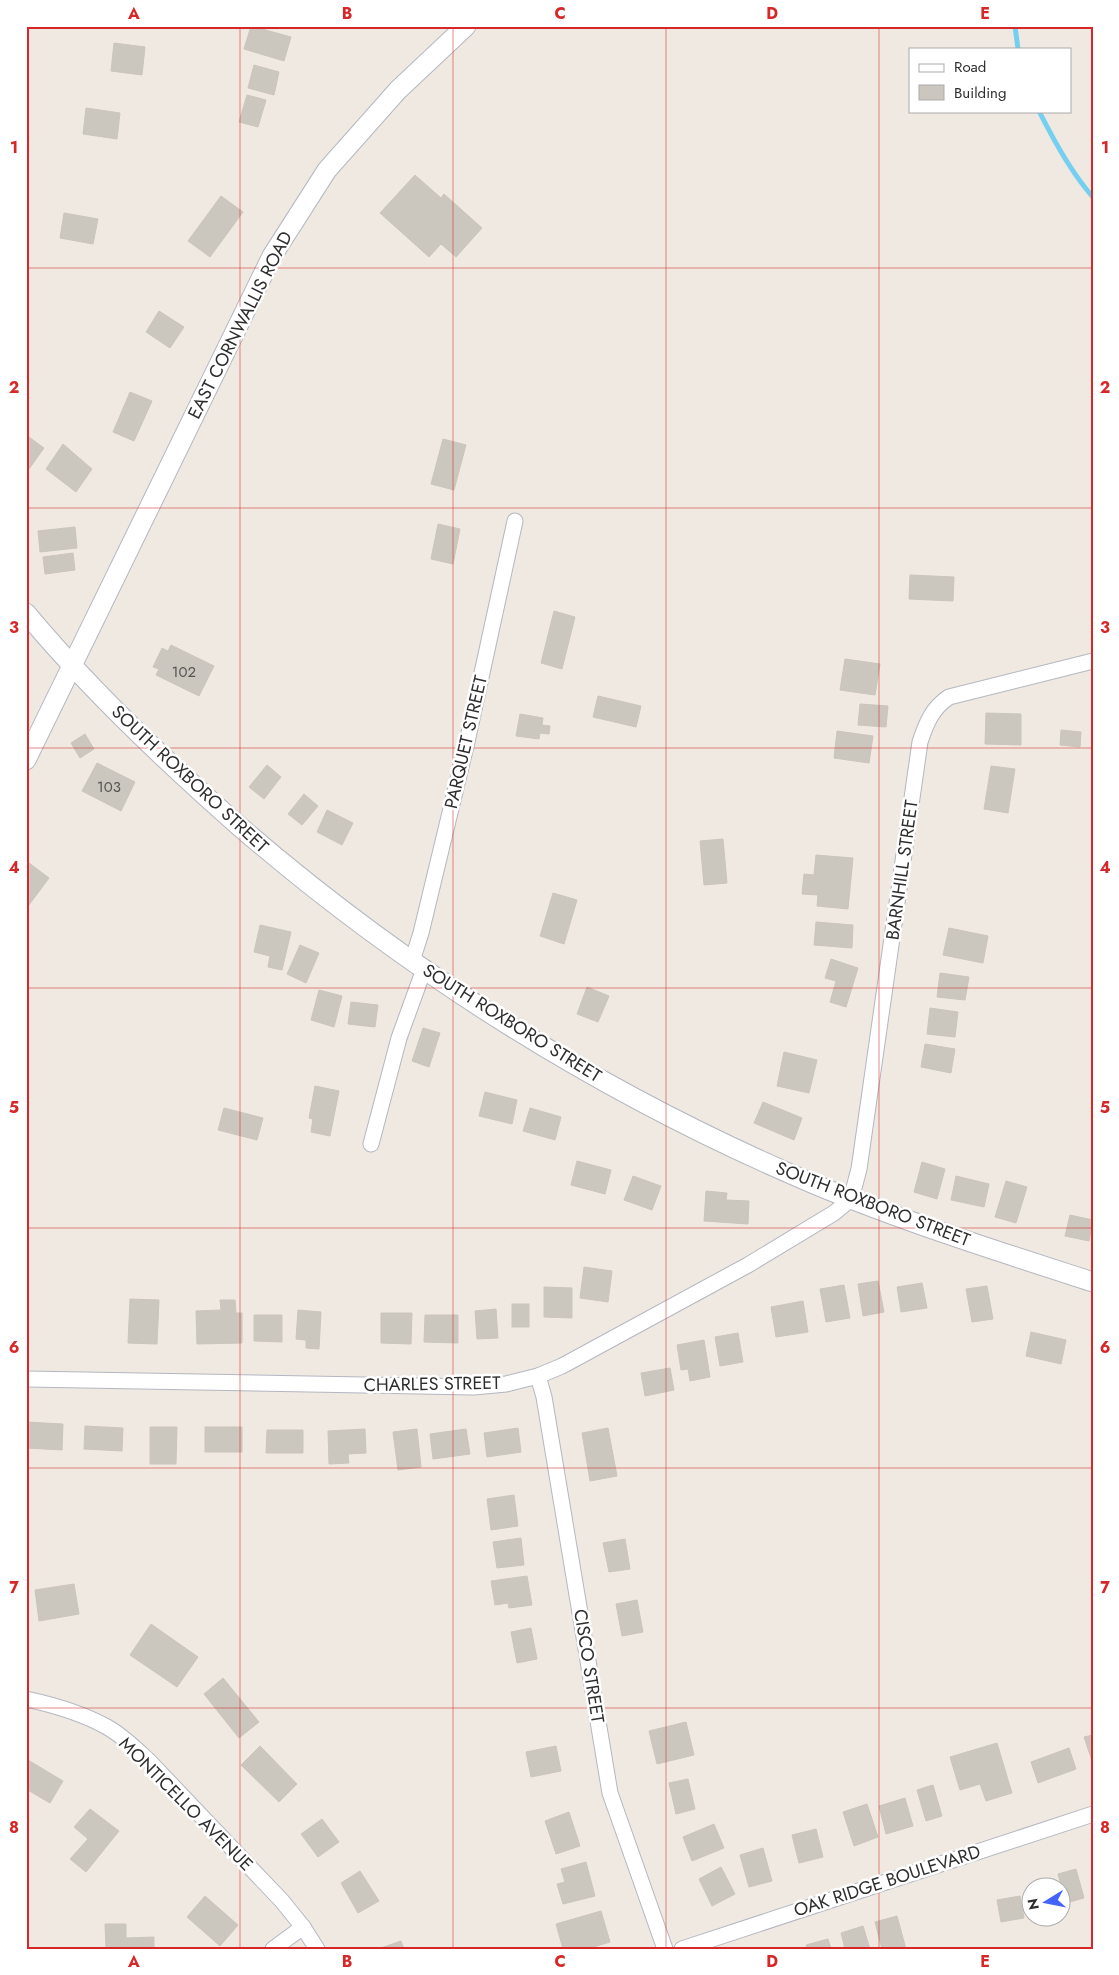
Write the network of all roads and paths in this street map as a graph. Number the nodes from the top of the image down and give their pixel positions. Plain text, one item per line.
1 (466, 26) edge
2 (515, 521) dead end
3 (26, 613) edge
4 (1093, 661) edge
5 (73, 665) junction
6 (26, 760) edge
7 (418, 965) junction
8 (371, 1144) dead end
9 (850, 1199) junction
10 (1093, 1282) edge
11 (538, 1376) junction
12 (26, 1379) edge
13 (26, 1699) edge
14 (1093, 1814) edge
15 (303, 1927) junction
16 (273, 1949) edge
17 (318, 1949) edge
18 (665, 1949) edge
19 (682, 1949) edge

1 - 5 street, EAST CORNWALLIS ROAD
2 - 7 street, PARQUET STREET
3 - 5 street, SOUTH ROXBORO STREET
4 - 9 street, BARNHILL STREET
5 - 6 street, EAST CORNWALLIS ROAD
5 - 7 street, SOUTH ROXBORO STREET
7 - 8 street, PARQUET STREET
7 - 9 street, SOUTH ROXBORO STREET
9 - 10 street, SOUTH ROXBORO STREET
9 - 11 street, CHARLES STREET
11 - 12 street, CHARLES STREET
11 - 18 street, CISCO STREET
13 - 15 street, MONTICELLO AVENUE
14 - 19 street, OAK RIDGE BOULEVARD
15 - 16 street
15 - 17 street, MONTICELLO AVENUE

